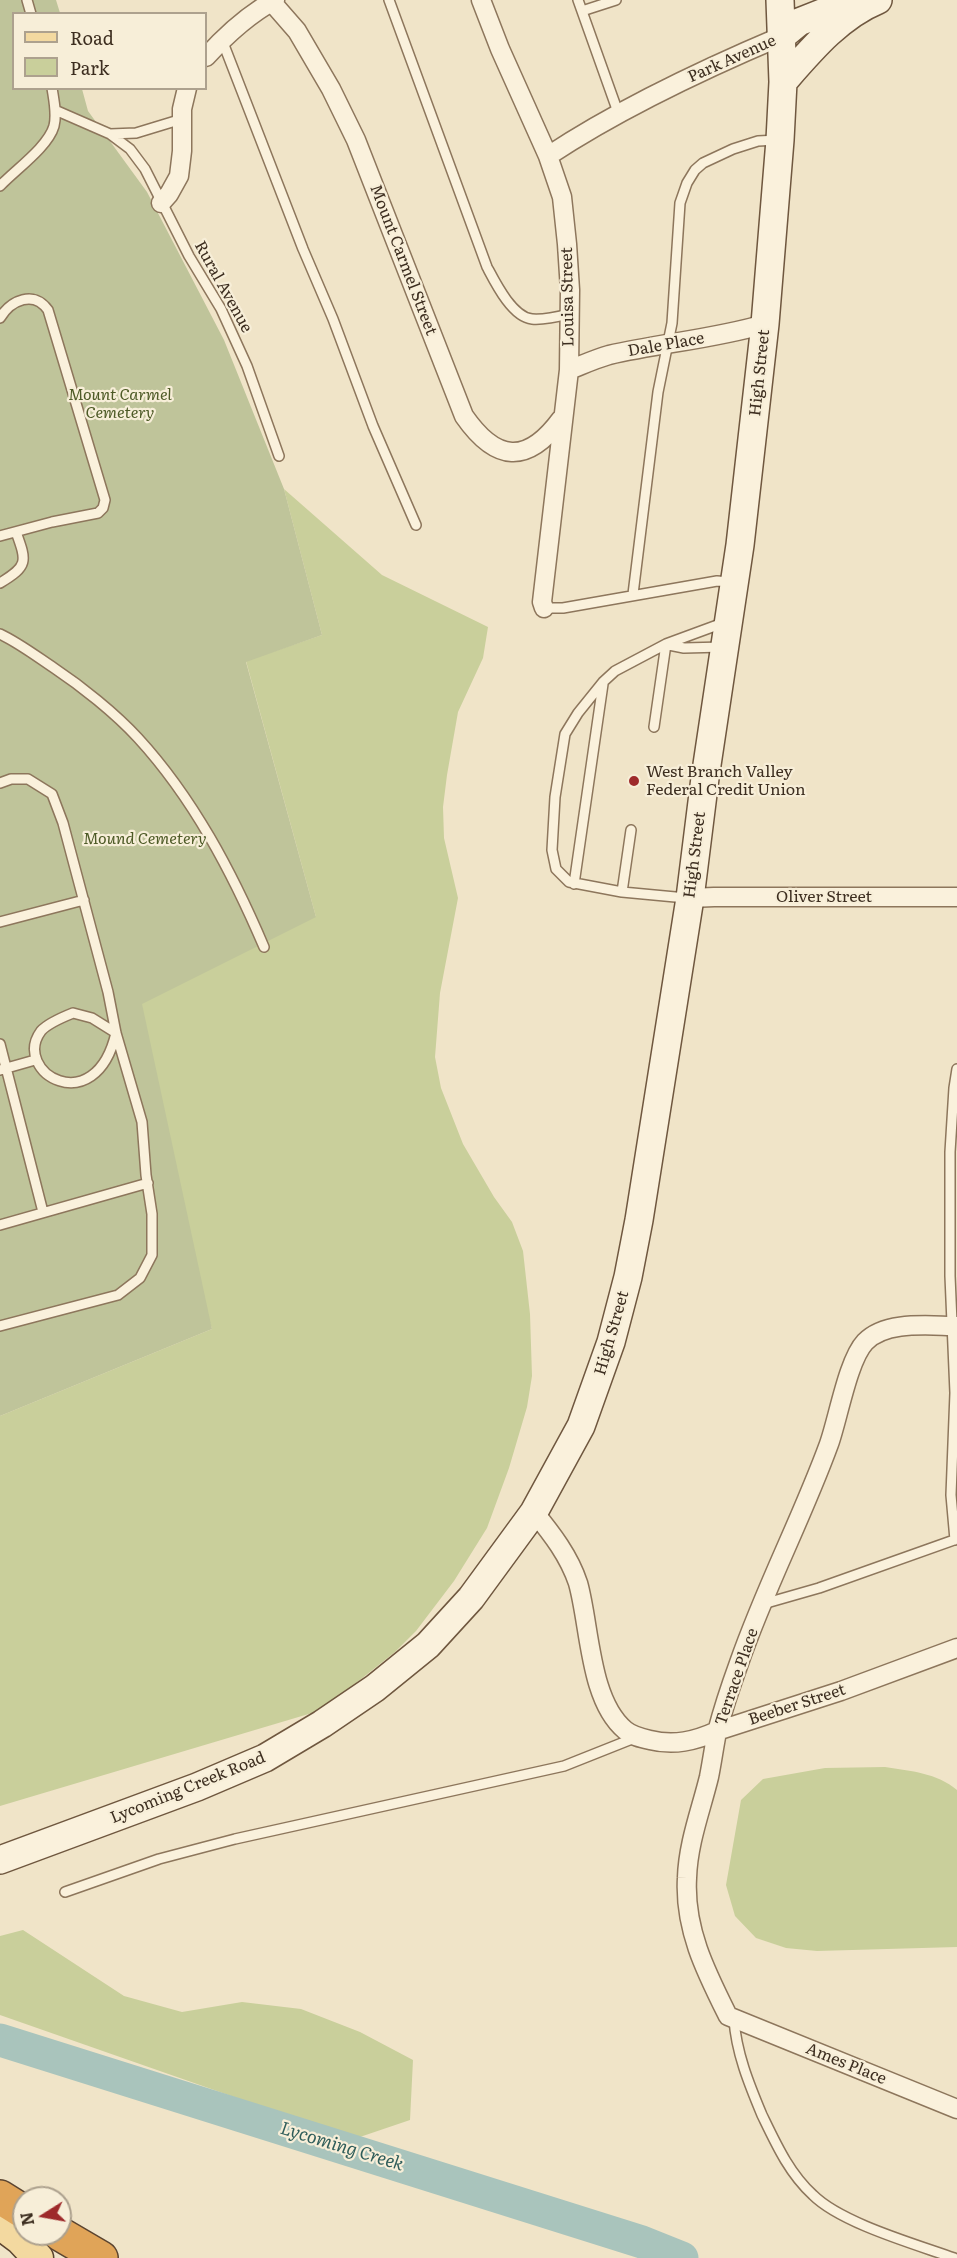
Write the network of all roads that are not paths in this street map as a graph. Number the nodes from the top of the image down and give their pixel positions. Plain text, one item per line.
1 (389, 0) edge
2 (481, 0) edge
3 (578, 0) edge
4 (616, 0) edge
5 (780, 0) edge
6 (272, 1) edge
7 (869, 4) edge
8 (582, 11) junction
9 (782, 36) junction
10 (222, 40) junction
11 (207, 56) edge
12 (783, 82) junction
13 (52, 90) edge
14 (187, 90) edge
15 (55, 110) junction
16 (619, 115) junction
17 (182, 119) junction
18 (110, 134) junction
19 (780, 140) junction
20 (548, 156) junction
21 (0, 186) edge
22 (161, 203) junction
23 (569, 314) junction
24 (0, 318) edge
25 (765, 324) junction
26 (668, 343) junction
27 (569, 370) junction
28 (562, 418) junction
29 (279, 456) dead end
30 (416, 525) dead end
31 (16, 532) junction
32 (0, 536) edge
33 (734, 582) junction
34 (0, 583) edge
35 (633, 594) junction
36 (544, 608) joint
37 (728, 621) junction
38 (0, 634) edge
39 (666, 644) junction
40 (724, 647) junction
41 (603, 682) junction
42 (654, 727) dead end
43 (0, 783) edge
44 (631, 830) dead end
45 (574, 884) junction
46 (622, 892) junction
47 (957, 897) edge
48 (690, 898) junction
49 (84, 900) junction
50 (0, 922) edge
51 (264, 947) dead end
52 (116, 1033) junction
53 (0, 1044) edge
54 (35, 1060) junction
55 (3, 1069) edge
56 (957, 1069) edge
57 (148, 1184) junction
58 (44, 1212) junction
59 (0, 1225) edge
60 (0, 1326) edge
61 (955, 1326) edge
62 (534, 1512) junction
63 (956, 1539) edge
64 (471, 1598) joint
65 (763, 1604) junction
66 (957, 1648) edge
67 (717, 1731) junction
68 (637, 1737) junction
69 (0, 1860) edge
70 (65, 1892) dead end
71 (734, 2019) junction
72 (957, 2109) edge
73 (0, 2224) edge
74 (72, 2241) edge
75 (38, 2258) edge
76 (100, 2258) edge
77 (954, 2258) edge

1 - 23 lane
2 - 20 street, Louisa Street
3 - 8 lane
4 - 8 lane
5 - 9 main road, High Street
6 - 10 street
6 - 28 street, Mount Carmel Street
7 - 9 main road, Park Avenue
7 - 12 main road
8 - 16 lane
9 - 12 main road, High Street
9 - 16 street, Park Avenue
10 - 11 street
10 - 30 lane
12 - 19 main road, High Street
13 - 15 lane
14 - 17 street
15 - 18 lane
15 - 21 lane
16 - 20 street, Park Avenue
17 - 18 lane
17 - 22 street
18 - 22 lane, Rural Avenue
19 - 25 main road, High Street
19 - 26 lane
20 - 23 street, Louisa Street
22 - 29 lane, Rural Avenue
23 - 27 street, Louisa Street
24 - 31 lane
25 - 26 street, Dale Place
25 - 33 main road, High Street
26 - 27 street, Dale Place
26 - 35 lane
27 - 28 street, Louisa Street
28 - 36 street, Louisa Street
31 - 32 lane
31 - 34 lane
33 - 35 lane
33 - 37 main road, High Street
35 - 36 lane
37 - 39 lane
37 - 40 main road, High Street
38 - 51 lane
39 - 40 lane
39 - 41 lane
39 - 42 lane
40 - 48 main road, High Street
41 - 45 lane
41 - 45 lane
43 - 49 lane
44 - 46 lane
45 - 46 lane
46 - 48 lane
47 - 48 street, Oliver Street
48 - 62 main road, High Street
49 - 50 lane
49 - 52 lane
52 - 54 lane
52 - 54 lane
52 - 57 lane
53 - 55 lane
54 - 55 lane
55 - 58 lane
56 - 61 lane
57 - 58 lane
57 - 60 lane
58 - 59 lane
61 - 63 lane
61 - 65 street, Terrace Place
62 - 64 main road, High Street
62 - 68 street, Beeber Street
63 - 65 lane
64 - 69 main road, Lycoming Creek Road
65 - 67 street, Terrace Place
66 - 67 street, Beeber Street
67 - 68 street, Beeber Street
67 - 71 street, Terrace Place
68 - 70 lane
71 - 72 street, Ames Place
71 - 77 lane
73 - 75 main road
74 - 76 highway

